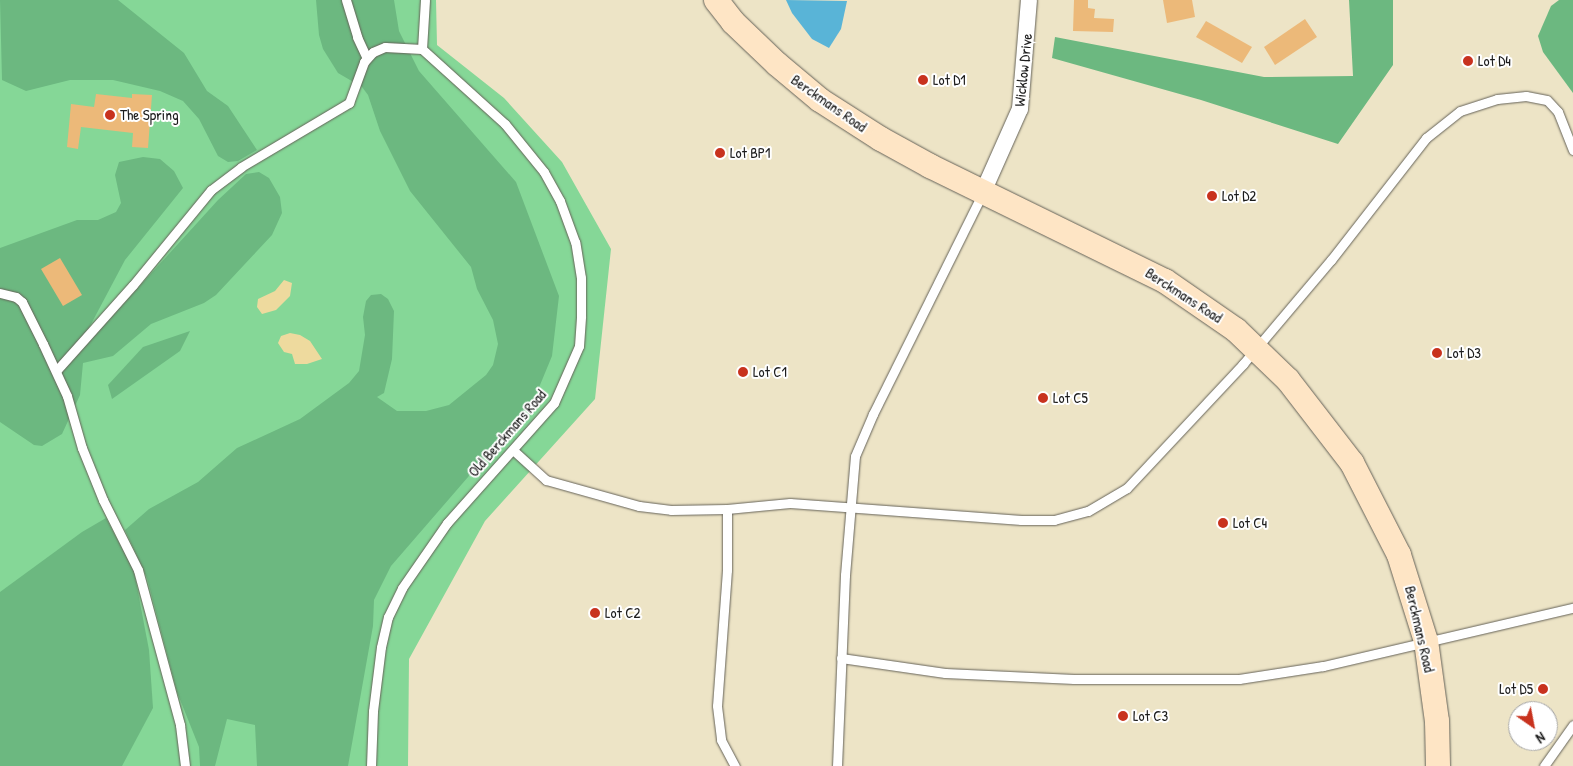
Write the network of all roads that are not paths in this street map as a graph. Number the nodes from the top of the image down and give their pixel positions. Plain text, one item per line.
1 (346, 0) edge
2 (425, 0) edge
3 (716, 0) edge
4 (1029, 0) edge
5 (422, 49) junction
6 (367, 58) junction
7 (1573, 150) edge
8 (983, 192) junction
9 (0, 292) edge
10 (1255, 348) junction
11 (56, 370) junction
12 (513, 450) junction
13 (850, 506) junction
14 (727, 509) junction
15 (1573, 608) edge
16 (1426, 641) junction
17 (841, 658) junction
18 (1573, 725) edge
19 (185, 766) edge
20 (371, 766) edge
21 (735, 766) edge
22 (837, 766) edge
23 (1438, 766) edge
24 (1544, 766) edge

1 - 6 lane
2 - 5 lane
3 - 8 main road, Berckmans Road
4 - 8 street, Wicklow Drive
5 - 6 lane
5 - 12 lane, Old Berckmans Road
6 - 11 lane
7 - 10 lane
8 - 10 main road, Berckmans Road
8 - 13 lane
9 - 11 lane
10 - 13 lane
10 - 16 main road, Berckmans Road
11 - 19 lane
12 - 14 lane
12 - 20 lane, Old Berckmans Road
13 - 14 lane
13 - 17 lane
14 - 21 lane
15 - 16 lane
16 - 17 lane
16 - 23 main road, Berckmans Road
17 - 22 lane
18 - 24 lane

